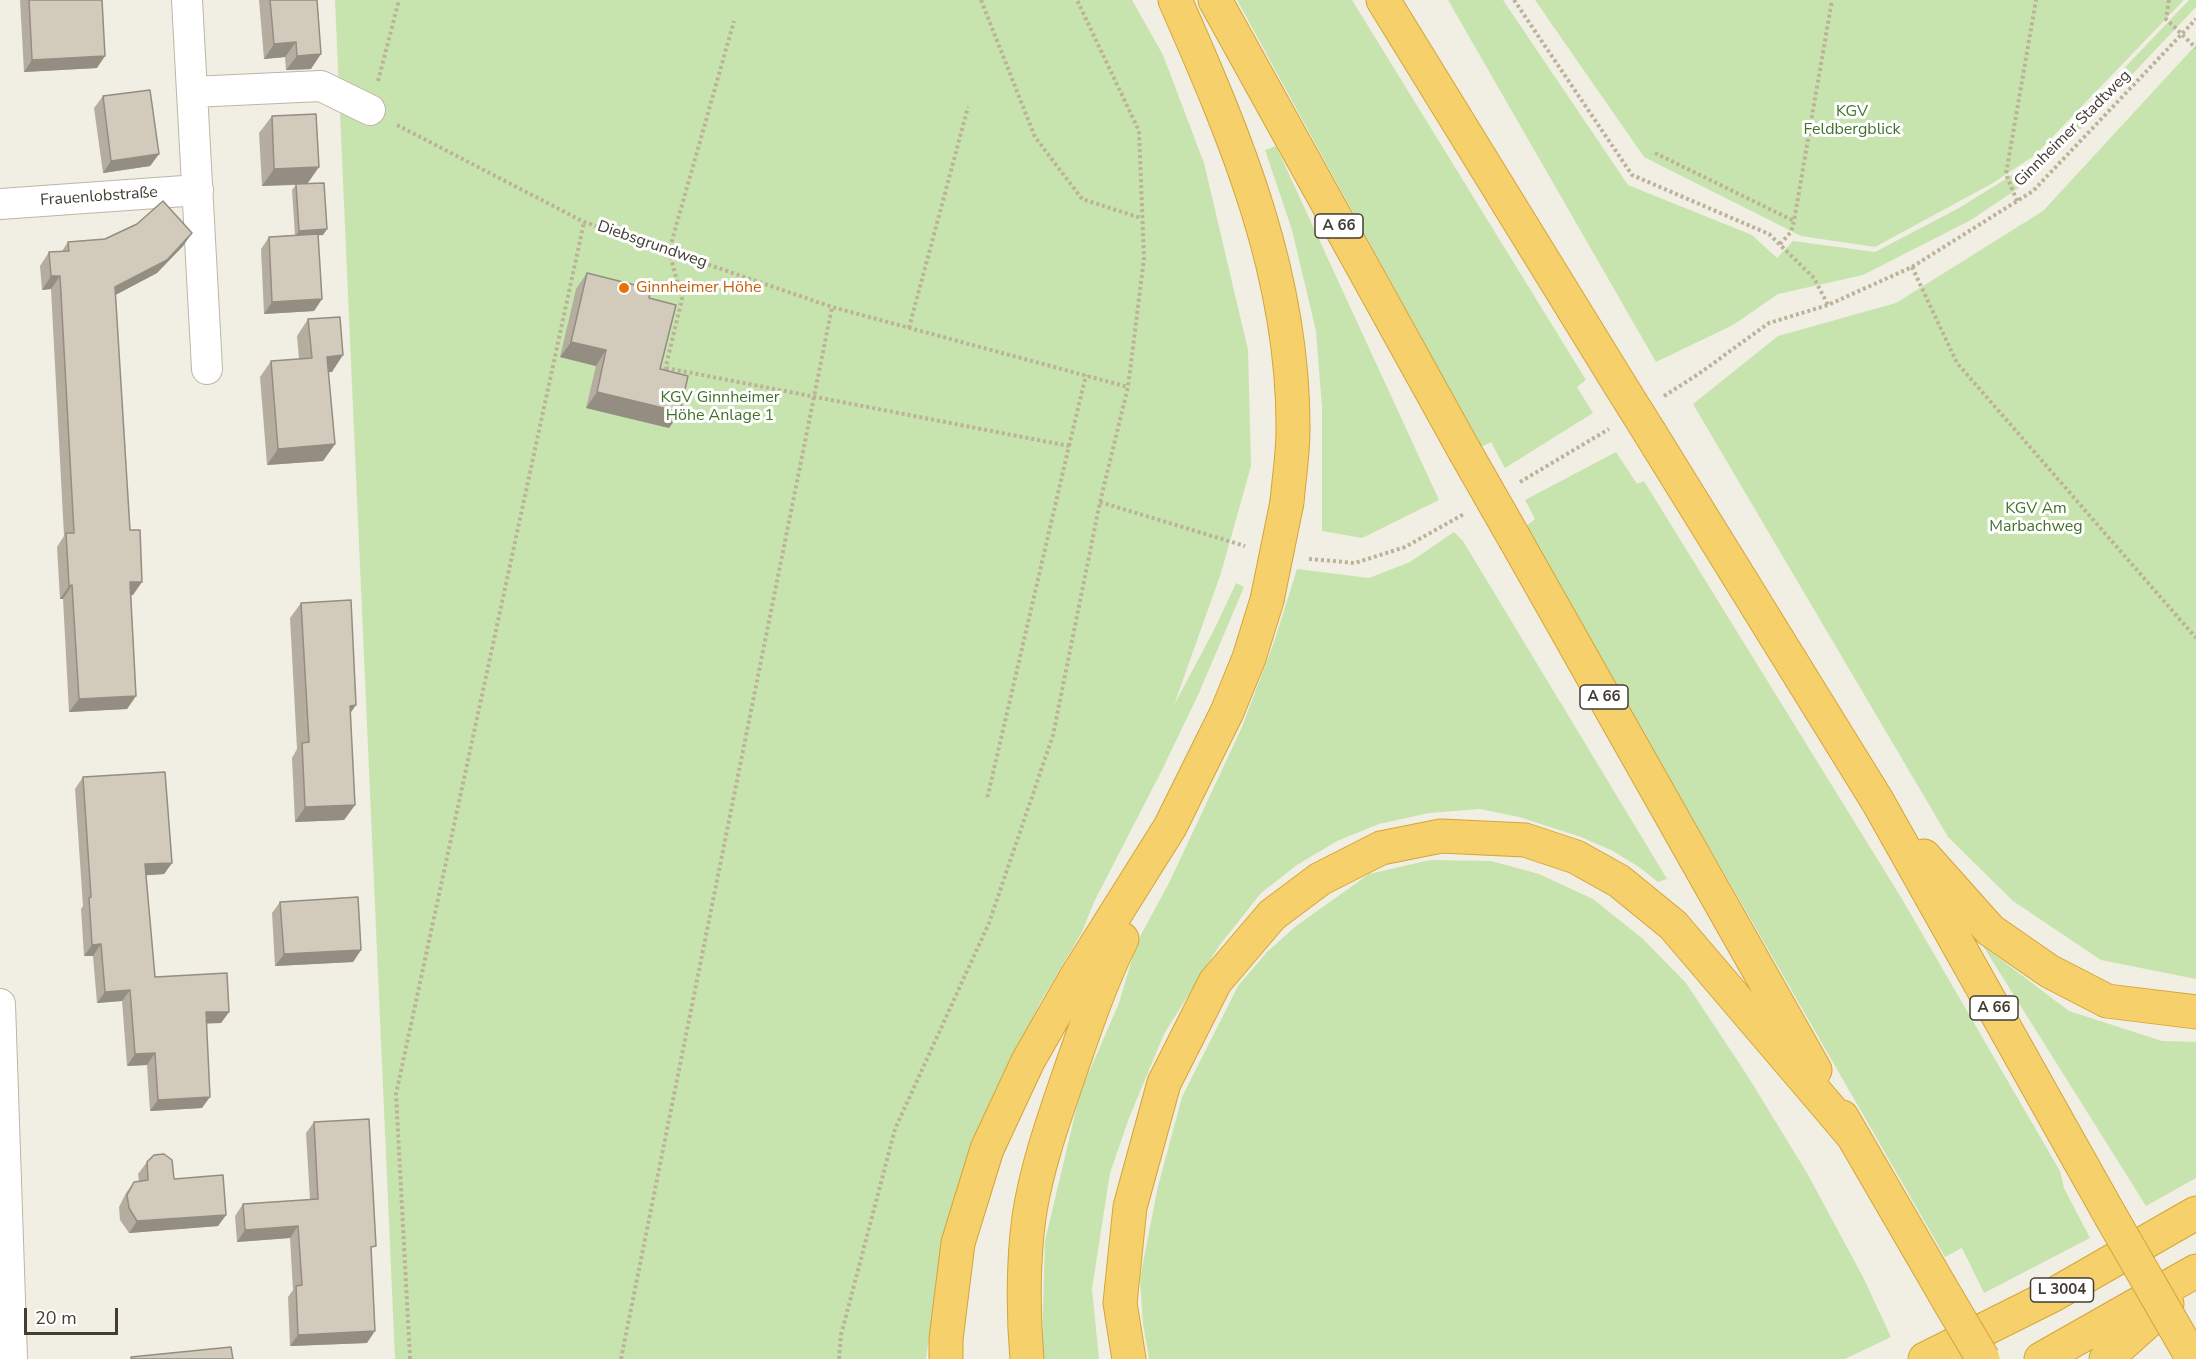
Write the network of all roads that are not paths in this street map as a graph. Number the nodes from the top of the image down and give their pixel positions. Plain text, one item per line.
1 (187, 0) edge
2 (1175, 0) edge
3 (1215, 0) edge
4 (1383, 0) edge
5 (192, 92) junction
6 (370, 110) road end
7 (198, 190) junction
8 (0, 204) edge
9 (207, 369) dead end
10 (1878, 802) junction
11 (1161, 846) junction
12 (0, 1004) edge
13 (2196, 1012) edge
14 (1853, 1136) junction
15 (2196, 1214) edge
16 (2196, 1271) edge
17 (2196, 1278) edge
18 (2191, 1357) edge
19 (12, 1359) edge
20 (946, 1359) edge
21 (1027, 1359) edge
22 (1129, 1359) edge
23 (1925, 1359) edge
24 (1983, 1359) edge
25 (2041, 1359) edge
26 (2106, 1359) edge

1 - 5 street
2 - 11 highway, bridge
3 - 14 highway, A 66, bridge
4 - 10 highway, A 66, bridge
5 - 6 street
5 - 7 street
7 - 8 street, Frauenlobstraße
7 - 9 street
10 - 13 highway
10 - 18 highway, A 66, bridge
11 - 20 highway
11 - 21 highway
12 - 19 street
14 - 22 highway
14 - 24 highway, A 66, bridge
15 - 23 highway, L 3004
16 - 25 highway, L 3004
17 - 26 highway

